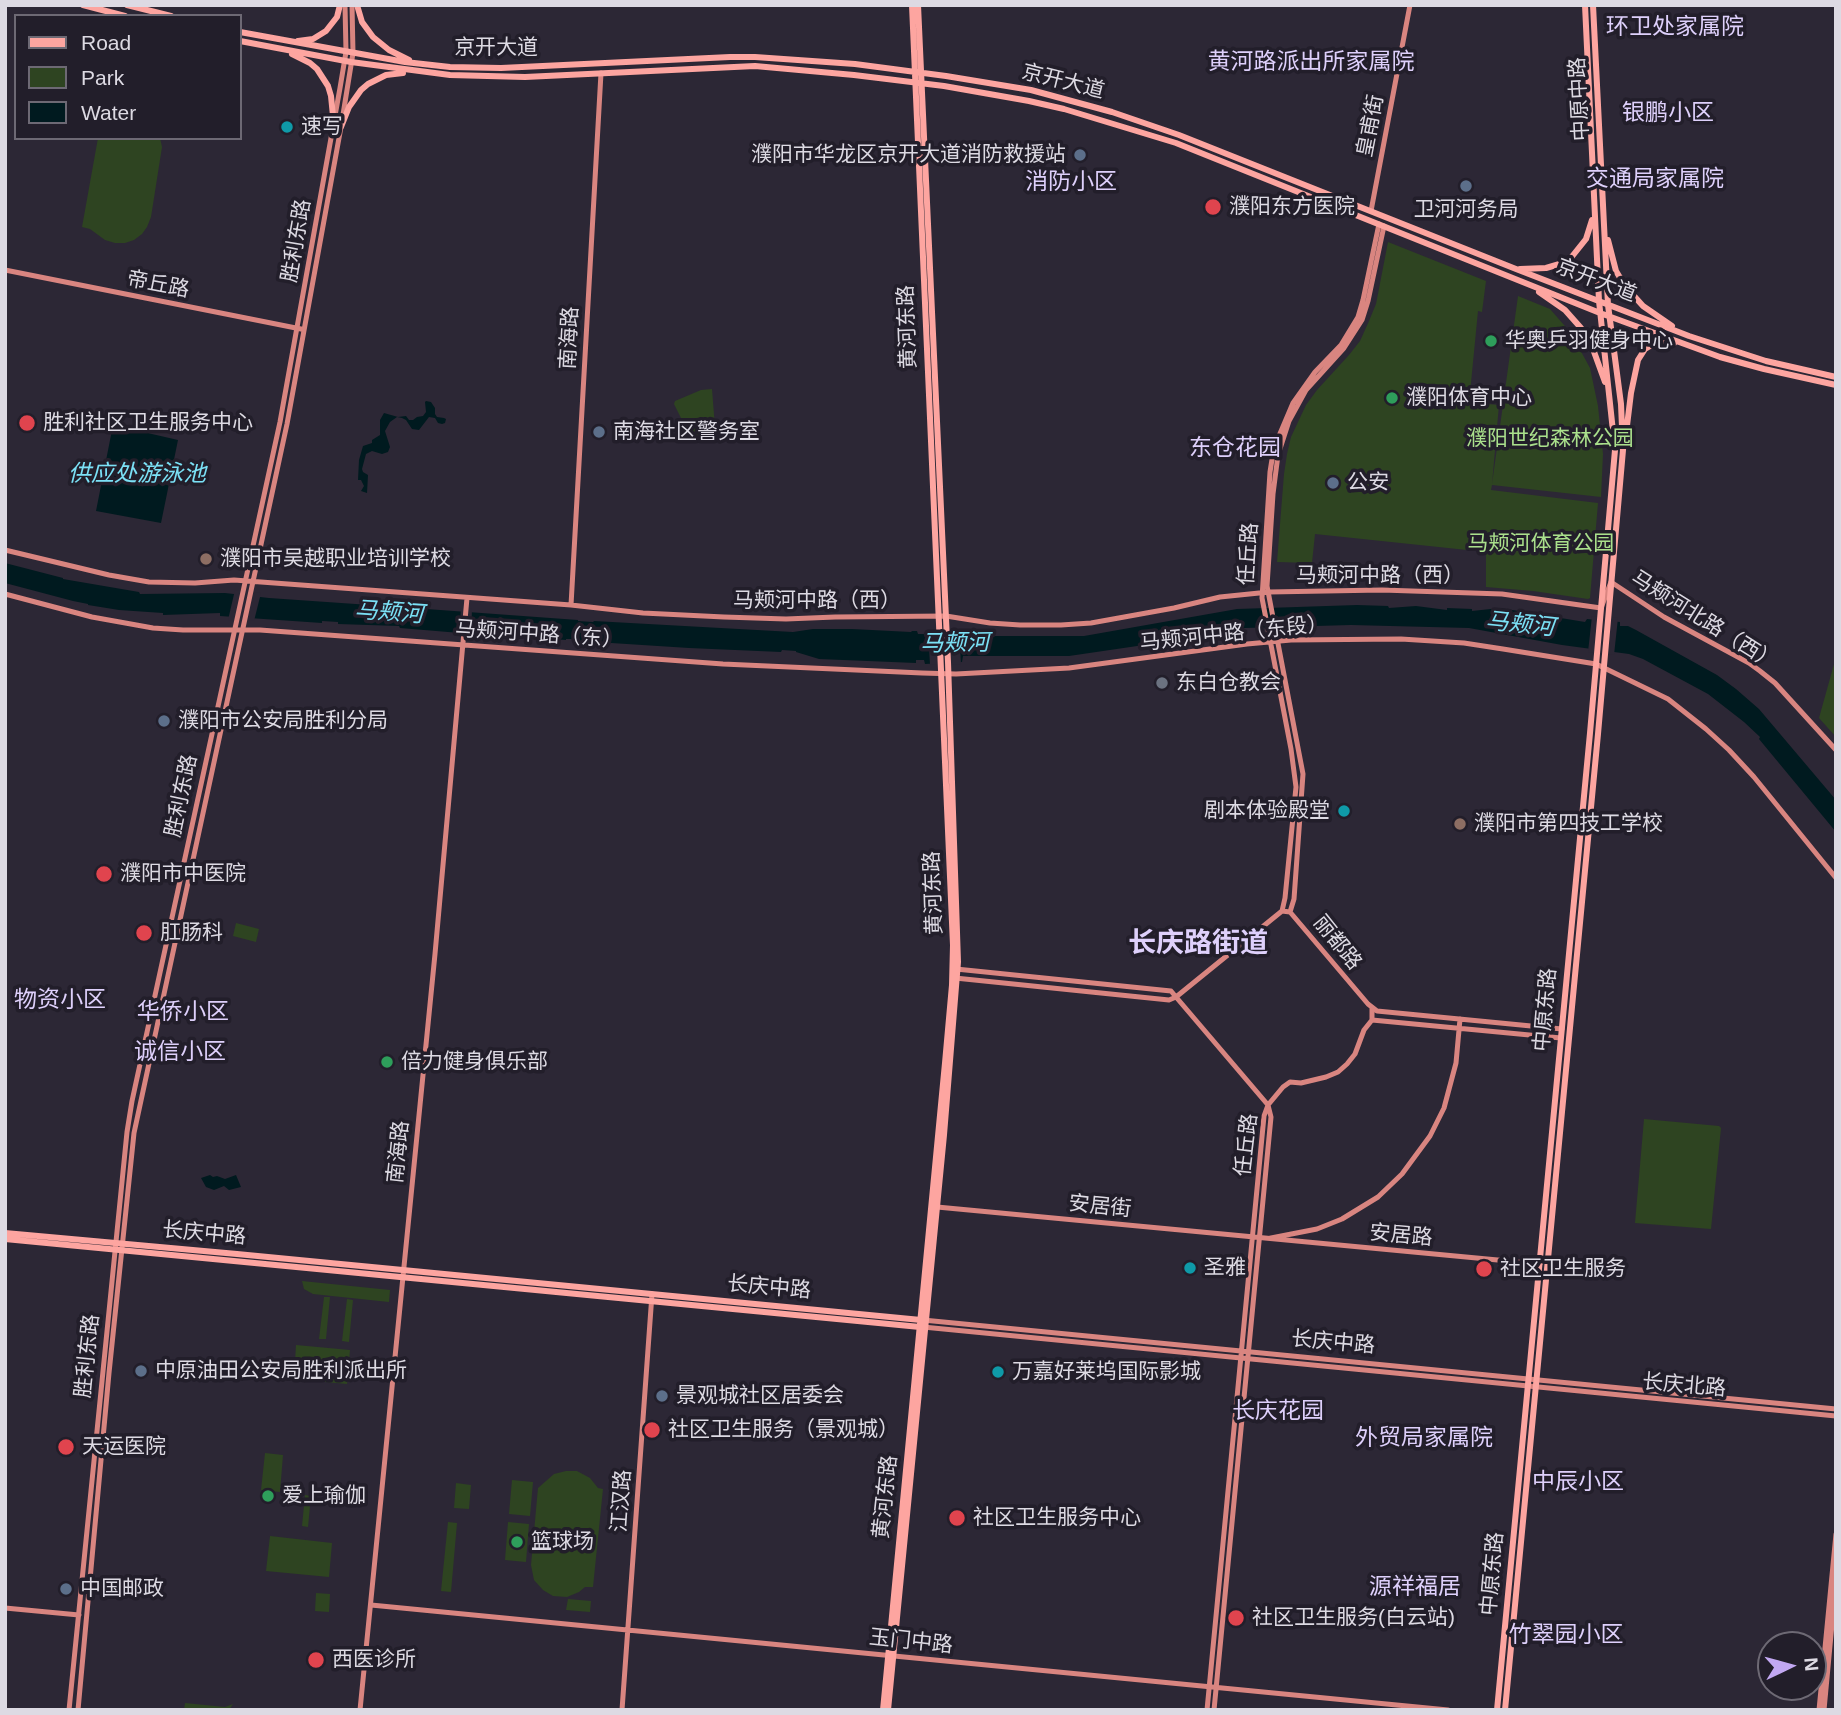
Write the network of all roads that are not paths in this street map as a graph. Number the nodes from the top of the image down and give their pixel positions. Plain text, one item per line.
1 (83, 5) edge
2 (127, 5) edge
3 (343, 5) edge
4 (354, 5) edge
5 (912, 5) edge
6 (918, 5) edge
7 (1410, 5) edge
8 (1585, 5) edge
9 (1593, 5) edge
10 (117, 14) edge
11 (163, 14) edge
12 (242, 32) edge
13 (242, 41) edge
14 (293, 42) junction
15 (284, 50) junction
16 (349, 53) junction
17 (348, 61) junction
18 (417, 64) junction
19 (918, 72) junction
20 (421, 73) junction
21 (601, 73) junction
22 (918, 83) junction
23 (338, 127) junction
24 (1602, 200) junction
25 (1594, 204) junction
26 (1371, 211) junction
27 (1381, 225) junction
28 (1516, 269) junction
29 (5, 270) edge
30 (1519, 280) junction
31 (1599, 301) junction
32 (1608, 305) junction
33 (1600, 313) junction
34 (1609, 316) junction
35 (301, 329) junction
36 (1689, 336) junction
37 (1699, 349) junction
38 (1836, 377) edge
39 (1836, 385) edge
40 (1610, 397) junction
41 (1623, 450) junction
42 (5, 550) edge
43 (1611, 582) junction
44 (249, 583) junction
45 (5, 594) edge
46 (1266, 595) junction
47 (467, 598) junction
48 (571, 605) junction
49 (1601, 608) junction
50 (942, 616) junction
51 (234, 631) junction
52 (242, 631) junction
53 (464, 641) junction
54 (1278, 641) junction
55 (1270, 642) junction
56 (1596, 664) junction
57 (1604, 668) junction
58 (945, 674) junction
59 (1836, 750) edge
60 (1836, 878) edge
61 (1282, 911) junction
62 (1290, 912) junction
63 (955, 969) junction
64 (955, 978) junction
65 (1176, 997) junction
66 (1371, 1008) junction
67 (1460, 1019) junction
68 (1372, 1020) junction
69 (1460, 1028) junction
70 (1562, 1029) junction
71 (1561, 1038) junction
72 (1268, 1105) junction
73 (937, 1208) junction
74 (5, 1233) edge
75 (1256, 1238) junction
76 (5, 1239) edge
77 (118, 1247) junction
78 (1540, 1264) junction
79 (403, 1274) junction
80 (652, 1298) junction
81 (923, 1324) junction
82 (1244, 1356) junction
83 (1532, 1383) junction
84 (1836, 1409) edge
85 (1836, 1416) edge
86 (1836, 1535) edge
87 (1836, 1581) edge
88 (371, 1605) junction
89 (5, 1608) edge
90 (78, 1615) junction
91 (86, 1616) junction
92 (628, 1629) junction
93 (891, 1655) junction
94 (1213, 1687) junction
95 (69, 1710) edge
96 (78, 1710) edge
97 (360, 1710) edge
98 (622, 1710) edge
99 (883, 1710) edge
100 (888, 1710) edge
101 (1207, 1710) edge
102 (1214, 1710) edge
103 (1448, 1710) edge
104 (1497, 1710) edge
105 (1505, 1710) edge
106 (1821, 1710) edge

1 - 10 main road
2 - 11 main road
3 - 14 main road
3 - 16 street
4 - 16 street
4 - 18 main road
5 - 19 main road
6 - 19 main road
7 - 26 street, 皇甫街
8 - 25 main road, 中原中路
9 - 24 main road, 中原中路
12 - 14 main road, 京开大道
13 - 15 main road, 京开大道
14 - 16 main road, 京开大道
15 - 17 main road, 京开大道
15 - 23 main road
16 - 17 street, 胜利东路
16 - 18 main road, 京开大道
17 - 20 main road, 京开大道
17 - 23 street, 胜利东路
18 - 19 main road, 京开大道
19 - 22 main road, 黄河东路
19 - 26 main road, 京开大道
20 - 21 main road, 京开大道
20 - 23 main road
21 - 22 main road, 京开大道
21 - 48 street, 南海路
22 - 27 main road, 京开大道
22 - 50 main road, 黄河东路
23 - 35 street, 胜利东路
24 - 32 main road, 中原中路
24 - 36 main road
25 - 28 main road
25 - 31 main road, 中原中路
26 - 28 main road, 京开大道
27 - 30 main road, 京开大道
27 - 46 street, 任丘路
28 - 31 main road, 京开大道
29 - 35 street, 帝丘路
30 - 33 main road, 京开大道
30 - 40 main road
31 - 32 main road, 京开大道
31 - 33 main road, 中原中路
32 - 34 main road, 中原中路
32 - 36 main road, 京开大道
33 - 34 main road, 京开大道
33 - 40 main road, 中原东路
34 - 37 main road, 京开大道
34 - 41 main road, 中原东路
35 - 44 street, 胜利东路
36 - 38 main road, 京开大道
37 - 39 main road, 京开大道
37 - 41 main road
40 - 49 main road, 中原东路
41 - 43 main road, 中原东路
42 - 44 street, 马颊河中路（西）
43 - 49 street
43 - 57 main road, 中原东路
43 - 59 street, 马颊河北路（西）
44 - 47 street, 马颊河中路（西）
44 - 51 street, 胜利东路
44 - 52 street, 胜利东路
45 - 51 street, 马颊河中路（东）
46 - 49 street, 马颊河中路（西）
46 - 50 street, 马颊河中路（西）
46 - 54 street, 任丘路
46 - 55 street, 任丘路
47 - 48 street, 马颊河中路（西）
47 - 53 street, 南海路
48 - 50 street, 马颊河中路（西）
49 - 56 main road, 中原东路
50 - 58 main road, 黄河东路
51 - 52 street, 马颊河中路（东）
51 - 77 street, 胜利东路
52 - 53 street, 马颊河中路（东）
52 - 77 street, 胜利东路
53 - 58 street, 马颊河中路（东）
53 - 79 street, 南海路
54 - 55 street, 马颊河中路（东段）
54 - 56 street, 马颊河中路（东段）
54 - 62 street, 任丘路
55 - 58 street, 马颊河中路（东段）
55 - 61 street, 任丘路
56 - 57 street, 马颊河中路（东段）
56 - 70 main road, 中原东路
57 - 60 street, 马颊河中路（东段）
57 - 83 main road, 中原东路
58 - 63 main road, 黄河东路
61 - 62 street, 丽都路
61 - 65 street, 丽都路
62 - 66 street, 丽都路
63 - 64 main road, 黄河东路
63 - 65 street
64 - 65 street
64 - 73 main road, 黄河东路
64 - 81 main road, 黄河东路
65 - 72 street
66 - 67 street
66 - 68 street
67 - 69 street
67 - 70 street
68 - 69 street
68 - 72 street
69 - 71 street
69 - 75 street
70 - 71 main road, 中原东路
71 - 78 main road, 中原东路
72 - 75 street, 任丘路
73 - 75 street, 安居街
73 - 81 main road, 黄河东路
74 - 77 main road, 长庆中路
75 - 78 street, 安居路
75 - 82 street, 任丘路
76 - 77 main road, 长庆中路
77 - 79 main road, 长庆中路
77 - 90 street, 胜利东路
77 - 91 street, 胜利东路
78 - 83 main road, 中原东路
79 - 80 main road, 长庆中路
79 - 88 street, 南海路
80 - 81 main road, 长庆中路
80 - 92 street, 江汉路
81 - 82 street, 长庆中路
81 - 93 main road, 黄河东路
82 - 83 street, 长庆中路
82 - 94 street, 任丘路
83 - 84 street, 长庆北路
83 - 85 street, 长庆北路
83 - 104 main road, 中原东路
83 - 105 main road, 中原东路
86 - 106 street
87 - 106 street
88 - 92 street, 玉门中路
88 - 97 street, 南海路
89 - 90 street
90 - 91 street
90 - 95 street, 胜利东路
91 - 96 street, 胜利东路
92 - 93 street, 玉门中路
92 - 98 street, 江汉路
93 - 94 street, 玉门中路
93 - 99 main road, 黄河东路
93 - 100 main road, 黄河东路
94 - 101 street, 任丘路
94 - 102 street, 任丘路
94 - 103 street, 玉门中路

